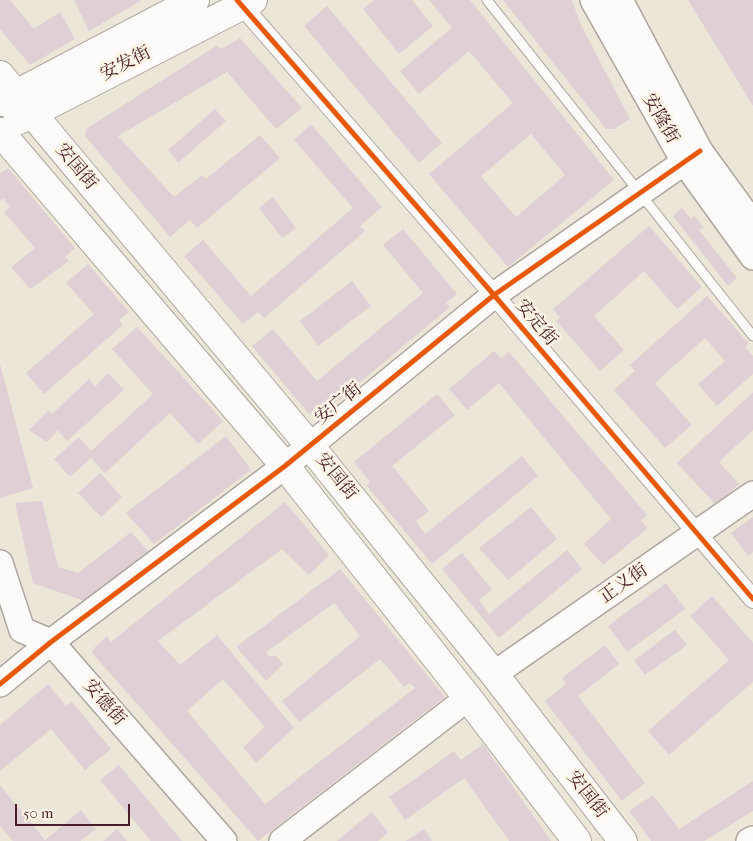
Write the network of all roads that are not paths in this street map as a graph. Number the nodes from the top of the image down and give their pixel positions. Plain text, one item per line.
1 (195, 0) edge
2 (487, 0) edge
3 (593, 0) edge
4 (620, 0) edge
5 (244, 2) edge
6 (12, 96) edge
7 (0, 131) edge
8 (692, 157) junction
9 (639, 192) junction
10 (753, 224) edge
11 (753, 258) edge
12 (494, 295) junction
13 (753, 336) edge
14 (310, 446) junction
15 (285, 466) junction
16 (753, 494) edge
17 (697, 533) junction
18 (0, 563) edge
19 (753, 599) edge
20 (51, 642) junction
21 (494, 674) junction
22 (0, 684) edge
23 (468, 698) junction
24 (753, 838) edge
25 (224, 841) edge
26 (282, 841) edge
27 (577, 841) edge
28 (623, 841) edge
29 (749, 841) edge

1 - 6 main road, 安发街
2 - 9 lane
3 - 8 street, 安隆街
4 - 8 street, 安隆街
5 - 6 main road, 安发街
5 - 12 street, 安定街
6 - 7 main road, 安发街
6 - 14 main road, 安国街
7 - 15 main road, 安国街
8 - 9 street, 安广街
8 - 10 street, 安隆街
8 - 11 street, 安隆街
9 - 12 street, 安广街
9 - 13 lane
12 - 14 street, 安广街
12 - 17 street, 安定街
14 - 15 street, 安广街
14 - 21 main road, 安国街
15 - 20 street, 安广街
15 - 23 main road, 安国街
16 - 17 street, 正义街
17 - 19 street, 安定街
17 - 21 street, 正义街
18 - 20 street, 安德街
20 - 22 street, 安广街
20 - 25 street, 安德街
21 - 28 main road, 安国街
23 - 26 street
23 - 27 main road, 安国街
24 - 29 street

